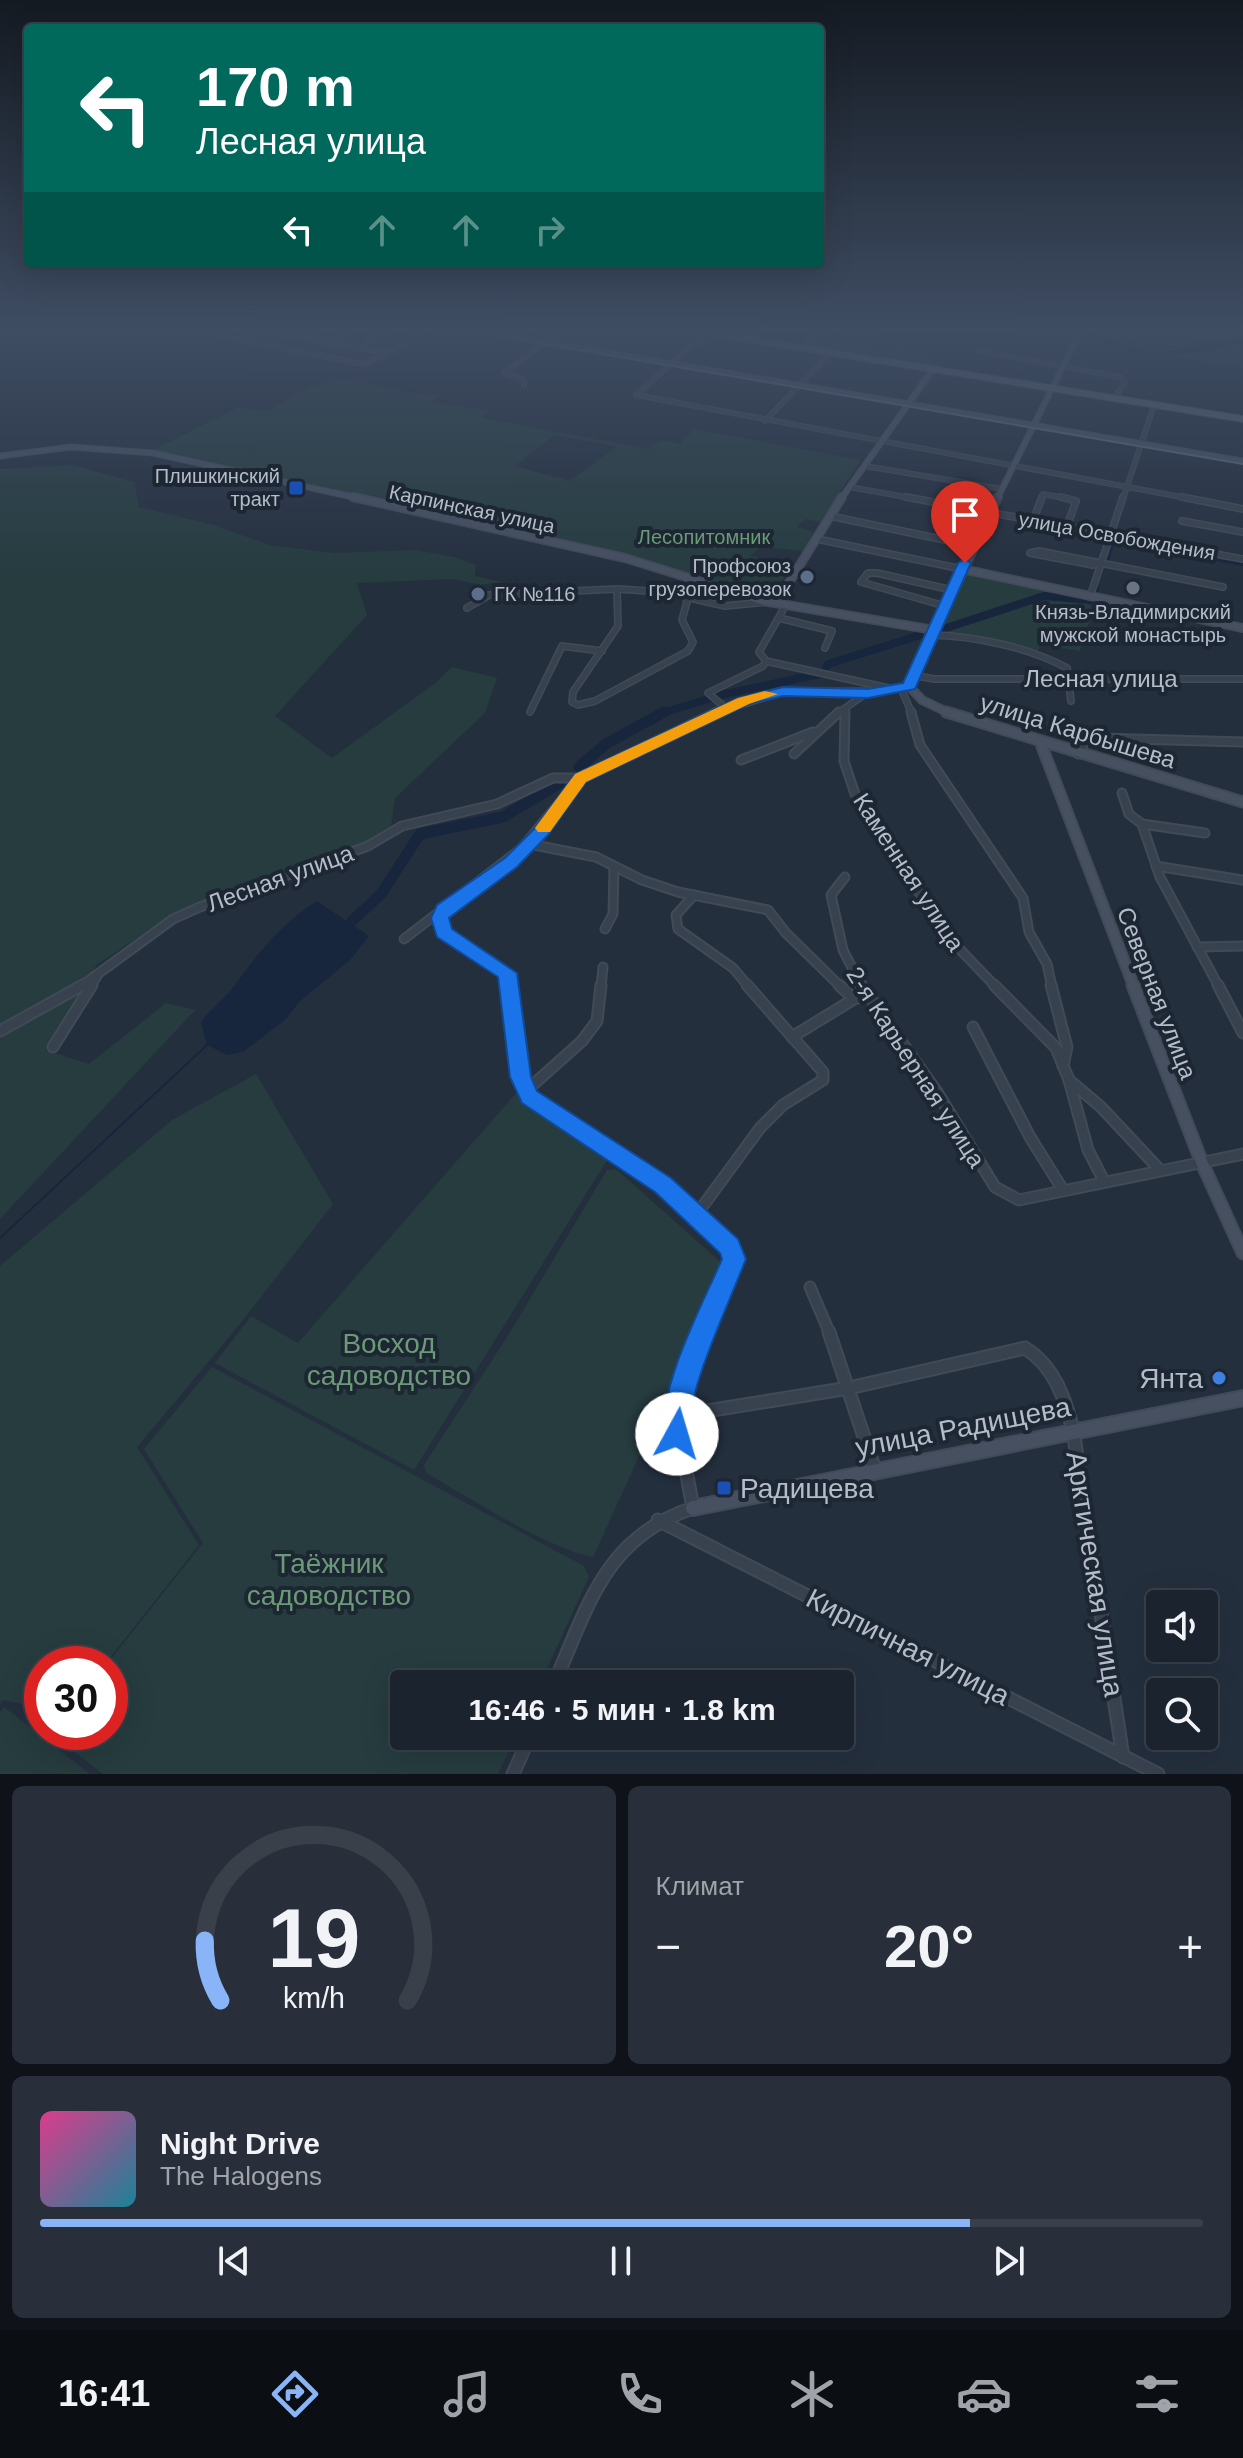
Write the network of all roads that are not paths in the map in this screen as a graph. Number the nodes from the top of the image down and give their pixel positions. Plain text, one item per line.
1 (724, 413) edge
2 (773, 413) edge
3 (904, 413) edge
4 (962, 413) edge
5 (1041, 413) edge
6 (1152, 413) edge
7 (1204, 413) edge
8 (1243, 419) edge
9 (765, 421) junction
10 (1035, 425) junction
11 (882, 442) junction
12 (1142, 444) junction
13 (0, 456) edge
14 (1243, 461) edge
15 (865, 466) junction
16 (1014, 467) junction
17 (849, 487) junction
18 (1126, 487) junction
19 (1002, 489) junction
20 (1243, 509) edge
21 (990, 513) junction
22 (830, 516) junction
23 (1033, 521) junction
24 (1182, 521) dead end
25 (1067, 527) junction
26 (1243, 532) edge
27 (1108, 536) junction
28 (817, 539) junction
29 (974, 546) junction
30 (1243, 559) edge
31 (1099, 563) junction
32 (962, 569) junction
33 (1223, 587) dead end
34 (617, 589) junction
35 (952, 590) junction
36 (688, 598) junction
37 (1094, 598) junction
38 (773, 602) junction
39 (787, 603) junction
40 (945, 606) junction
41 (467, 608) dead end
42 (779, 618) junction
43 (1243, 628) edge
44 (932, 632) junction
45 (825, 648) dead end
46 (602, 651) junction
47 (766, 661) junction
48 (912, 675) junction
49 (1069, 679) junction
50 (1243, 679) edge
51 (905, 689) junction
52 (868, 694) junction
53 (1071, 701) dead end
54 (727, 709) junction
55 (845, 710) junction
56 (530, 712) dead end
57 (815, 731) junction
58 (1243, 742) edge
59 (1041, 744) junction
60 (794, 754) dead end
61 (1078, 754) junction
62 (741, 760) dead end
63 (580, 778) junction
64 (1122, 793) dead end
65 (1243, 802) edge
66 (1142, 824) junction
67 (1205, 833) dead end
68 (529, 844) junction
69 (614, 866) junction
70 (1156, 866) junction
71 (845, 877) dead end
72 (1243, 880) edge
73 (694, 895) junction
74 (444, 910) junction
75 (425, 923) junction
76 (605, 929) dead end
77 (444, 932) junction
78 (404, 939) dead end
79 (1243, 946) edge
80 (1197, 947) junction
81 (603, 967) dead end
82 (98, 974) junction
83 (866, 996) junction
84 (854, 999) junction
85 (1243, 1013) edge
86 (1232, 1014) junction
87 (973, 1027) dead end
88 (0, 1031) edge
89 (1243, 1033) edge
90 (792, 1037) junction
91 (53, 1047) dead end
92 (1063, 1066) junction
93 (1069, 1080) junction
94 (526, 1091) junction
95 (1243, 1154) edge
96 (1202, 1163) junction
97 (1159, 1169) junction
98 (1104, 1181) junction
99 (1063, 1190) junction
100 (697, 1214) junction
101 (1243, 1253) edge
102 (810, 1287) dead end
103 (849, 1388) junction
104 (1243, 1398) edge
105 (676, 1416) junction
106 (1073, 1430) junction
107 (875, 1470) junction
108 (693, 1508) junction
109 (658, 1520) junction
110 (560, 1670) edge
111 (524, 1750) edge
112 (1123, 1757) junction
113 (513, 1774) edge
114 (1158, 1774) edge

1 - 9 street
2 - 9 street
3 - 11 street
4 - 10 street
5 - 10 street
6 - 12 street
7 - 8 main road
9 - 11 street
10 - 12 street
10 - 16 street
11 - 15 street
11 - 16 street
12 - 14 street
12 - 18 street
13 - 38 street, Карпинская улица
15 - 17 street
15 - 19 street
16 - 18 street
16 - 19 street
17 - 21 street, улица Освобождения
17 - 22 street
18 - 20 street
18 - 27 street
19 - 21 street
21 - 23 street, улица Освобождения
21 - 29 street
22 - 28 street
22 - 29 street
23 - 25 street, улица Освобождения
23 - 25 street
24 - 26 street
25 - 27 street, улица Освобождения
27 - 30 street, улица Освобождения
27 - 31 street
28 - 32 street
28 - 38 street
29 - 32 street
31 - 31 street
31 - 33 street
31 - 37 street
32 - 35 street
32 - 37 street
34 - 36 street
34 - 41 street
34 - 46 street
35 - 40 street
35 - 40 street
36 - 38 street
36 - 46 street
37 - 43 street
38 - 39 street, Карпинская улица
39 - 42 street
39 - 44 street, Карпинская улица
40 - 44 street
42 - 45 street
42 - 47 street
44 - 48 street
44 - 49 street
46 - 56 street
47 - 51 street
47 - 54 street
48 - 49 street, Лесная улица
48 - 51 street
49 - 50 street, Лесная улица
49 - 53 street
51 - 52 street, Лесная улица
51 - 59 street, улица Карбышева
51 - 92 street
52 - 54 street, Лесная улица
52 - 55 street
54 - 63 street, Лесная улица
55 - 57 street
55 - 92 street, Каменная улица
57 - 60 street
57 - 62 street
58 - 61 street, улица Карбышева
59 - 61 street, улица Карбышева
59 - 96 street, Северная улица
61 - 65 street, улица Карбышева
63 - 68 street, Лесная улица
63 - 82 street, Лесная улица
64 - 66 street
66 - 67 street
66 - 70 street
68 - 69 street, 2-я Карьерная улица
68 - 74 street, Лесная улица
69 - 73 street, 2-я Карьерная улица
69 - 76 street
70 - 72 street
70 - 80 street
71 - 83 street, 2-я Карьерная улица
73 - 84 street, 2-я Карьерная улица
73 - 90 street
74 - 75 street, Лесная улица
74 - 77 street
75 - 77 street
75 - 78 street, Лесная улица
77 - 94 street
79 - 80 street
80 - 86 street
81 - 94 street
82 - 88 street, Лесная улица
82 - 91 street
83 - 84 street
83 - 99 street, 2-я Карьерная улица
84 - 90 street
85 - 86 street
86 - 89 street
87 - 99 street
90 - 100 street
92 - 93 street, Каменная улица
93 - 97 street
93 - 98 street, Каменная улица
94 - 100 street
95 - 96 street
96 - 97 street
96 - 101 street, Северная улица
97 - 98 street
98 - 99 street
100 - 105 street
102 - 103 street
103 - 105 street
103 - 106 street, Арктическая улица
103 - 107 street
104 - 106 street, улица Радищева
105 - 108 street
106 - 107 street, улица Радищева
106 - 112 street, Арктическая улица
107 - 108 street, улица Радищева
108 - 109 street
109 - 110 street
109 - 112 street, Кирпичная улица
111 - 113 street
112 - 114 street, Кирпичная улица

